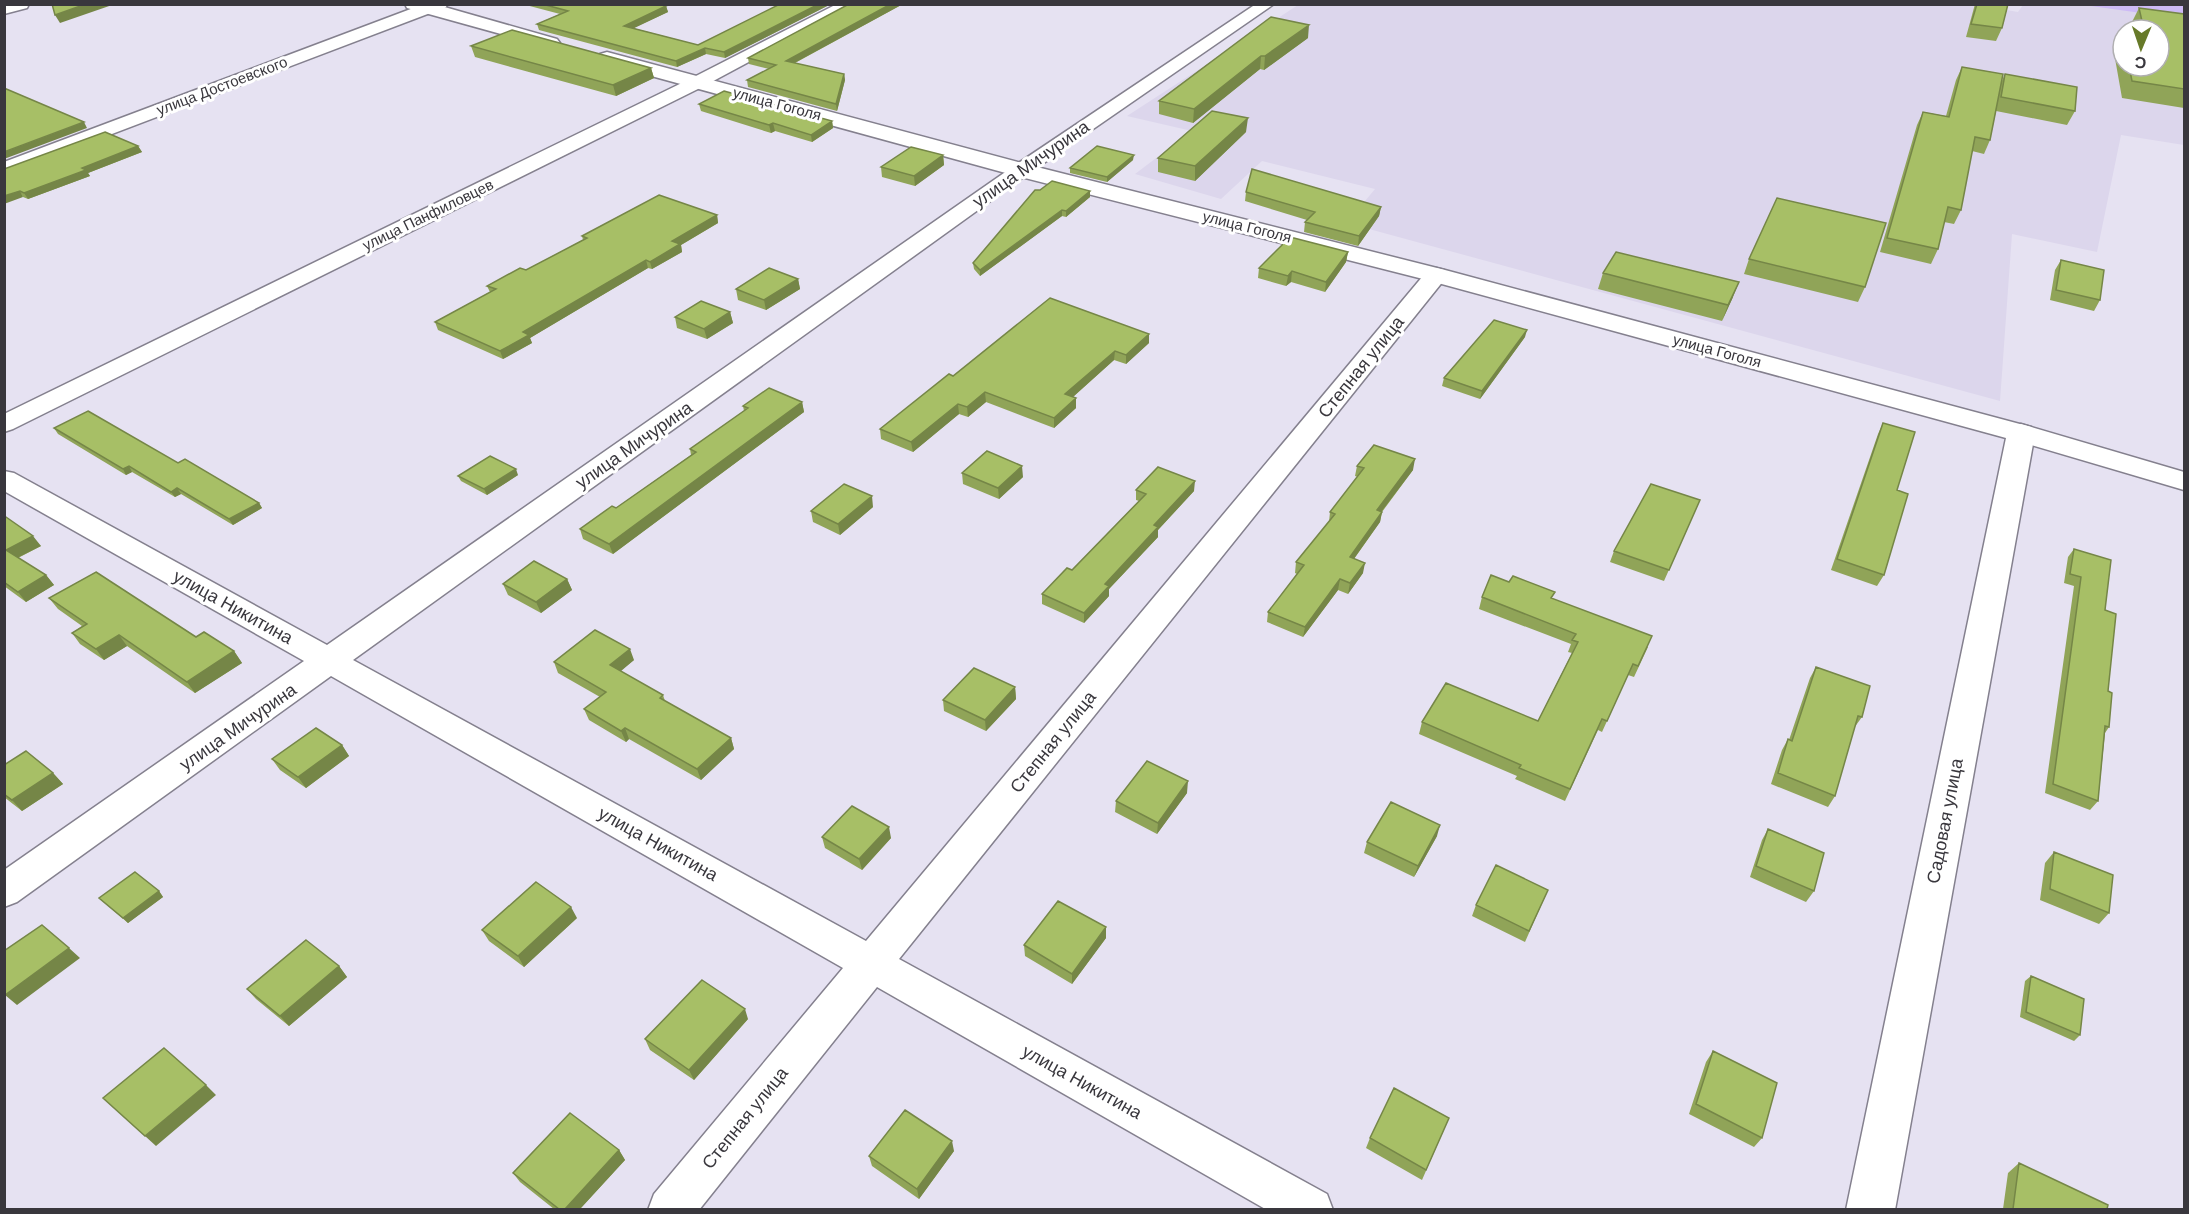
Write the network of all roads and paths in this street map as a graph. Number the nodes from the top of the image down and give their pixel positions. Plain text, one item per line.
1 (21, 4) edge
2 (850, 4) edge
3 (1267, 4) edge
4 (427, 6) edge
5 (4, 9) edge
6 (698, 82) junction
7 (4, 169) edge
8 (1021, 170) junction
9 (1436, 275) junction
10 (4, 424) edge
11 (2021, 433) junction
12 (4, 479) edge
13 (2184, 481) edge
14 (331, 661) junction
15 (4, 891) edge
16 (871, 964) junction
17 (670, 1209) edge
18 (1311, 1209) edge
19 (1869, 1209) edge

1 - 5 main road
2 - 6 street, улица Панфиловцев
3 - 8 street, улица Мичурина
4 - 6 main road, улица Гоголя
4 - 7 street, улица Достоевского
6 - 8 main road, улица Гоголя
6 - 10 street, улица Панфиловцев
8 - 9 main road, улица Гоголя
8 - 14 street, улица Мичурина
9 - 11 main road, улица Гоголя
9 - 16 street, Степная улица
11 - 13 main road, улица Гоголя
11 - 19 main road, Садовая улица
12 - 14 street, улица Никитина
14 - 15 street, улица Мичурина
14 - 16 street, улица Никитина
16 - 17 street, Степная улица
16 - 18 street, улица Никитина

